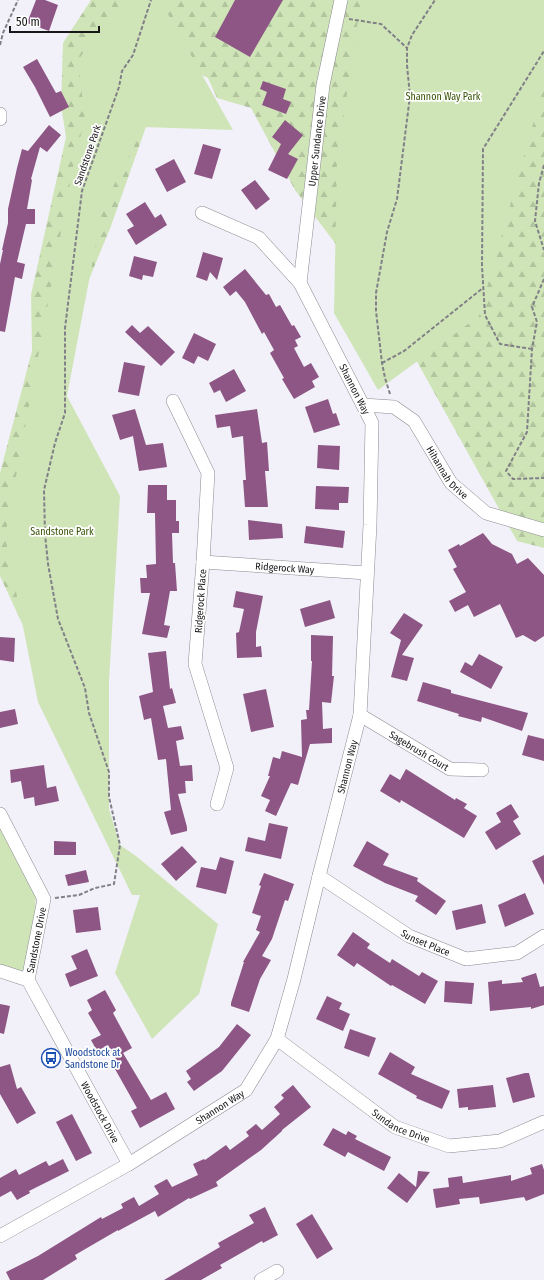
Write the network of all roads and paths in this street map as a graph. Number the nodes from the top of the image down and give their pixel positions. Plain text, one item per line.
1 (18, 0) edge
2 (150, 0) edge
3 (341, 0) edge
4 (435, 0) edge
5 (338, 17) junction
6 (0, 45) edge
7 (407, 48) junction
8 (544, 51) edge
9 (544, 165) edge
10 (202, 213) dead end
11 (544, 250) edge
12 (544, 279) edge
13 (300, 283) junction
14 (483, 288) junction
15 (532, 349) junction
16 (382, 363) junction
17 (173, 401) dead end
18 (363, 405) junction
19 (394, 407) junction
20 (544, 478) edge
21 (544, 530) edge
22 (203, 562) junction
23 (367, 573) junction
24 (360, 715) junction
25 (482, 770) dead end
26 (217, 804) dead end
27 (0, 814) edge
28 (319, 876) junction
29 (44, 898) junction
30 (544, 936) edge
31 (0, 971) edge
32 (28, 980) junction
33 (277, 1039) junction
34 (544, 1122) edge
35 (130, 1164) junction
36 (0, 1236) edge
37 (277, 1271) dead end
38 (261, 1280) edge

1 - 6 path
2 - 29 path, Sandstone Park
3 - 5 street, Upper Sundance Drive
4 - 7 path
5 - 7 path
5 - 13 street, Upper Sundance Drive
7 - 16 path
8 - 14 path
9 - 11 path
10 - 13 street, Shannon Way
12 - 15 path
13 - 18 street, Shannon Way
14 - 15 path
14 - 16 path
15 - 20 path
16 - 19 path
17 - 22 street, Ridgerock Place
18 - 19 street
18 - 23 street, Shannon Way
19 - 21 street, Hihannah Drive
22 - 23 street, Ridgerock Way
22 - 26 street, Ridgerock Place
23 - 24 street, Shannon Way
24 - 25 street, Sagebrush Court
24 - 28 street, Shannon Way
27 - 29 street, Sandstone Drive
28 - 30 street, Sunset Place
28 - 33 street, Shannon Way
29 - 32 street, Sandstone Drive
31 - 32 street
32 - 35 street, Woodstock Drive
33 - 34 street, Sundance Drive
33 - 35 street, Shannon Way
35 - 36 street, Shannon Way
37 - 38 street

